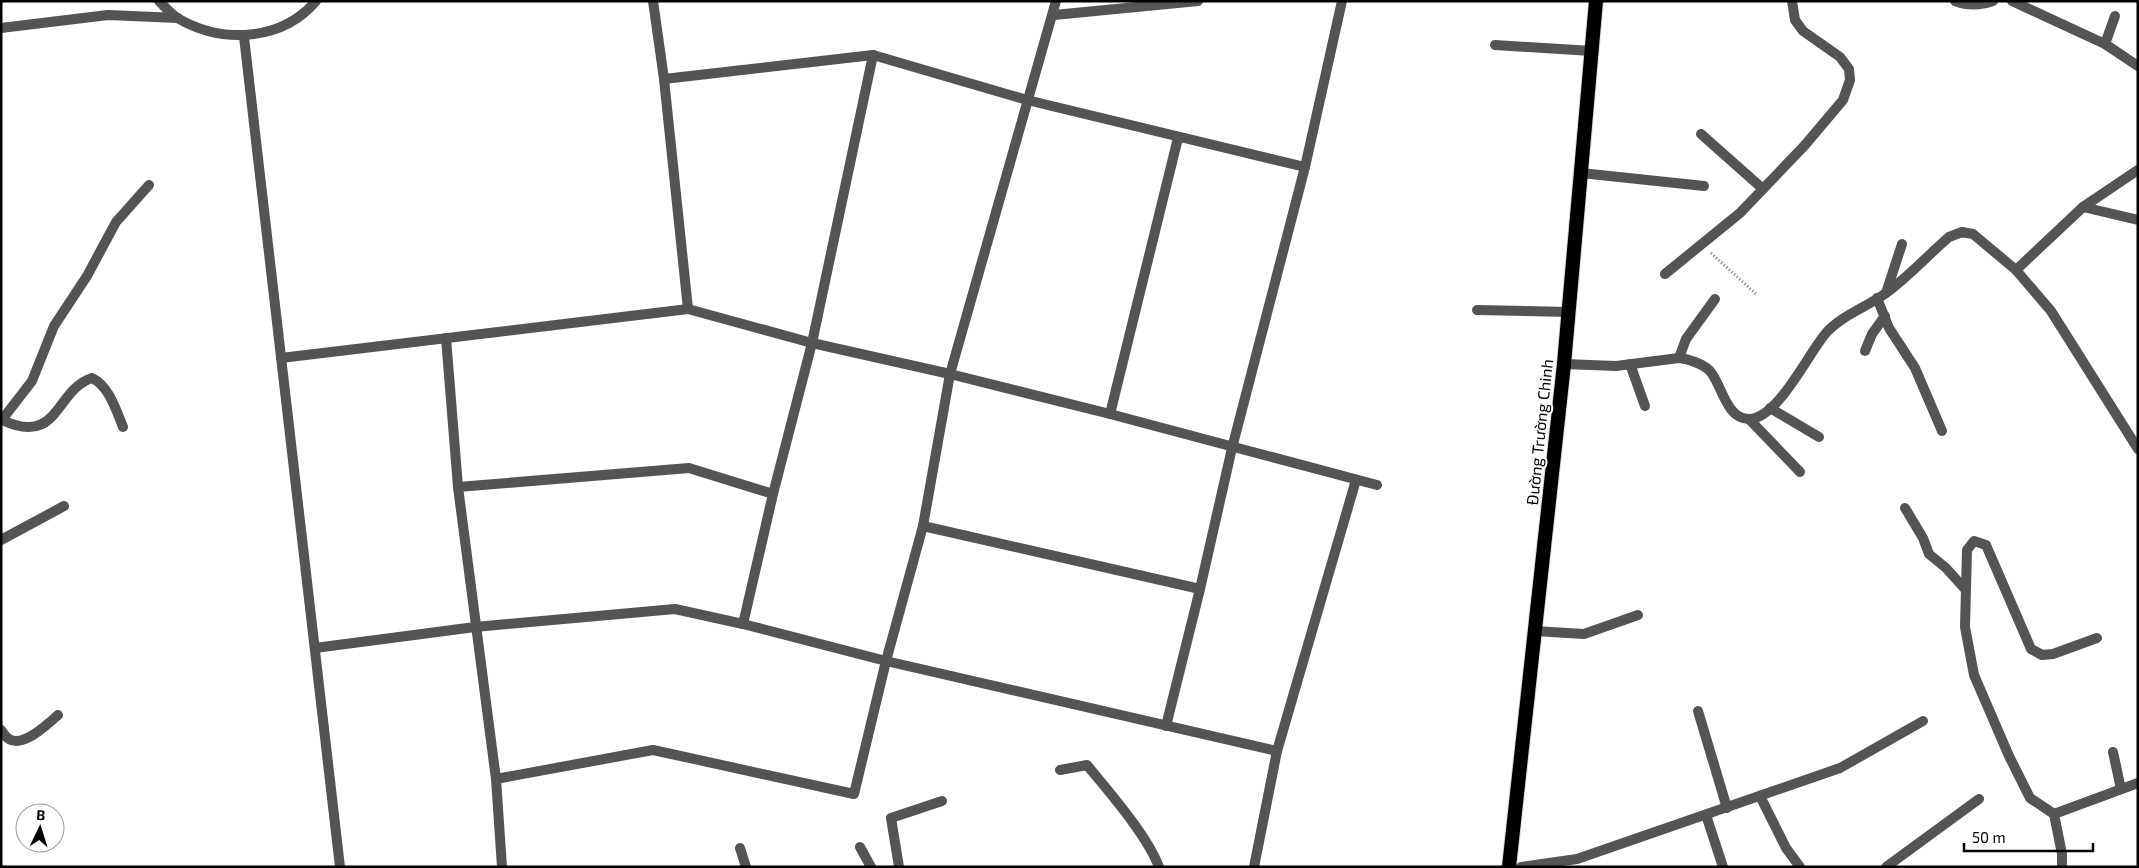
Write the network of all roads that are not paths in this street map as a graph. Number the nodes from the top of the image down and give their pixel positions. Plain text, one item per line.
1 (159, 1) edge
2 (316, 1) edge
3 (652, 1) edge
4 (1056, 1) edge
5 (1198, 1) edge
6 (1342, 1) edge
7 (1596, 1) edge
8 (1792, 1) edge
9 (1955, 1) edge
10 (1993, 1) edge
11 (2012, 1) edge
12 (2028, 4) edge
13 (1054, 15) junction
14 (2115, 16) dead end
15 (178, 18) junction
16 (1, 28) edge
17 (244, 37) junction
18 (2105, 44) junction
19 (1495, 45) dead end
20 (1592, 51) junction
21 (873, 55) junction
22 (2138, 66) edge
23 (664, 79) junction
24 (1026, 100) junction
25 (1701, 134) dead end
26 (1178, 138) junction
27 (1305, 167) junction
28 (2138, 170) edge
29 (1581, 173) junction
30 (149, 185) dead end
31 (1704, 186) dead end
32 (1763, 189) junction
33 (2084, 207) junction
34 (2138, 220) edge
35 (1902, 244) dead end
36 (2016, 270) junction
37 (1665, 274) dead end
38 (1886, 293) junction
39 (1877, 298) junction
40 (1715, 299) dead end
41 (688, 309) junction
42 (1477, 310) dead end
43 (1568, 312) junction
44 (1884, 316) junction
45 (446, 338) junction
46 (812, 343) junction
47 (1865, 351) dead end
48 (281, 358) junction
49 (1679, 358) junction
50 (1564, 364) junction
51 (1630, 364) junction
52 (950, 374) junction
53 (1645, 406) dead end
54 (1770, 408) junction
55 (1110, 414) junction
56 (1749, 419) junction
57 (2, 421) edge
58 (123, 427) dead end
59 (1942, 431) dead end
60 (1819, 437) dead end
61 (2137, 444) edge
62 (1232, 448) junction
63 (1800, 472) dead end
64 (1356, 480) junction
65 (1377, 485) dead end
66 (458, 488) junction
67 (773, 494) junction
68 (64, 506) dead end
69 (1905, 508) dead end
70 (922, 526) junction
71 (1, 540) edge
72 (1200, 589) junction
73 (1965, 589) junction
74 (1638, 615) dead end
75 (744, 624) junction
76 (475, 627) junction
77 (1535, 631) junction
78 (2098, 638) dead end
79 (314, 648) junction
80 (886, 662) junction
81 (1698, 711) dead end
82 (58, 716) dead end
83 (1923, 721) dead end
84 (1166, 726) junction
85 (1, 730) edge
86 (1278, 751) junction
87 (2113, 752) dead end
88 (1060, 770) dead end
89 (496, 779) junction
90 (2138, 783) edge
91 (2121, 789) junction
92 (1760, 796) junction
93 (1979, 799) dead end
94 (942, 801) dead end
95 (1727, 808) junction
96 (2054, 814) junction
97 (1706, 815) junction
98 (860, 847) dead end
99 (740, 848) dead end
100 (340, 867) edge
101 (502, 867) edge
102 (746, 867) edge
103 (871, 867) edge
104 (899, 867) edge
105 (1159, 867) edge
106 (1254, 867) edge
107 (1509, 867) edge
108 (1520, 867) edge
109 (1723, 867) edge
110 (1800, 867) edge
111 (1886, 867) edge
112 (2062, 867) edge

1 - 15 street
2 - 17 street
3 - 23 street
4 - 13 street
5 - 13 street
6 - 27 street
7 - 20 highway, Đường Trường Chinh
8 - 32 street
9 - 10 street
11 - 12 street
12 - 18 street
13 - 24 street
14 - 18 street
15 - 16 street
15 - 17 street
17 - 48 street
18 - 22 street
19 - 20 street
20 - 29 highway, Đường Trường Chinh
21 - 23 street
21 - 24 street
21 - 46 street
23 - 41 street
24 - 26 street
24 - 52 street
25 - 32 street
26 - 27 street
26 - 55 street
27 - 62 street
28 - 33 street
29 - 31 street
29 - 43 highway, Đường Trường Chinh
30 - 57 street
32 - 37 street
33 - 34 street
33 - 36 street
35 - 38 street
36 - 38 street
36 - 61 street
38 - 39 street
39 - 44 street
39 - 54 street
40 - 49 street
41 - 45 street
41 - 46 street
42 - 43 street
43 - 50 highway, Đường Trường Chinh
44 - 47 street
44 - 59 street
45 - 48 street
45 - 66 street
46 - 52 street
46 - 67 street
48 - 79 street
49 - 51 street
49 - 56 street
50 - 51 street
50 - 77 highway, Đường Trường Chinh
51 - 53 street
52 - 55 street
52 - 70 street
54 - 56 street
54 - 60 street
55 - 62 street
56 - 63 street
57 - 58 street
62 - 64 street
62 - 72 street
64 - 65 street
64 - 86 street
66 - 67 street
66 - 76 street
67 - 75 street
68 - 71 street
69 - 73 street
70 - 72 street
70 - 80 street
72 - 84 street
73 - 78 street
73 - 96 street
74 - 77 street
75 - 76 street
75 - 80 street
76 - 79 street
76 - 89 street
77 - 107 highway, Đường Trường Chinh
79 - 100 street
80 - 84 street
80 - 89 street
81 - 95 street
82 - 85 street
83 - 92 street
84 - 86 street
86 - 106 street
87 - 91 street
88 - 105 street
89 - 101 street
90 - 91 street
91 - 96 street
92 - 95 street
92 - 110 street
93 - 111 street
94 - 104 street
95 - 97 street
96 - 112 street
97 - 108 street
97 - 109 street
98 - 103 street
99 - 102 street

